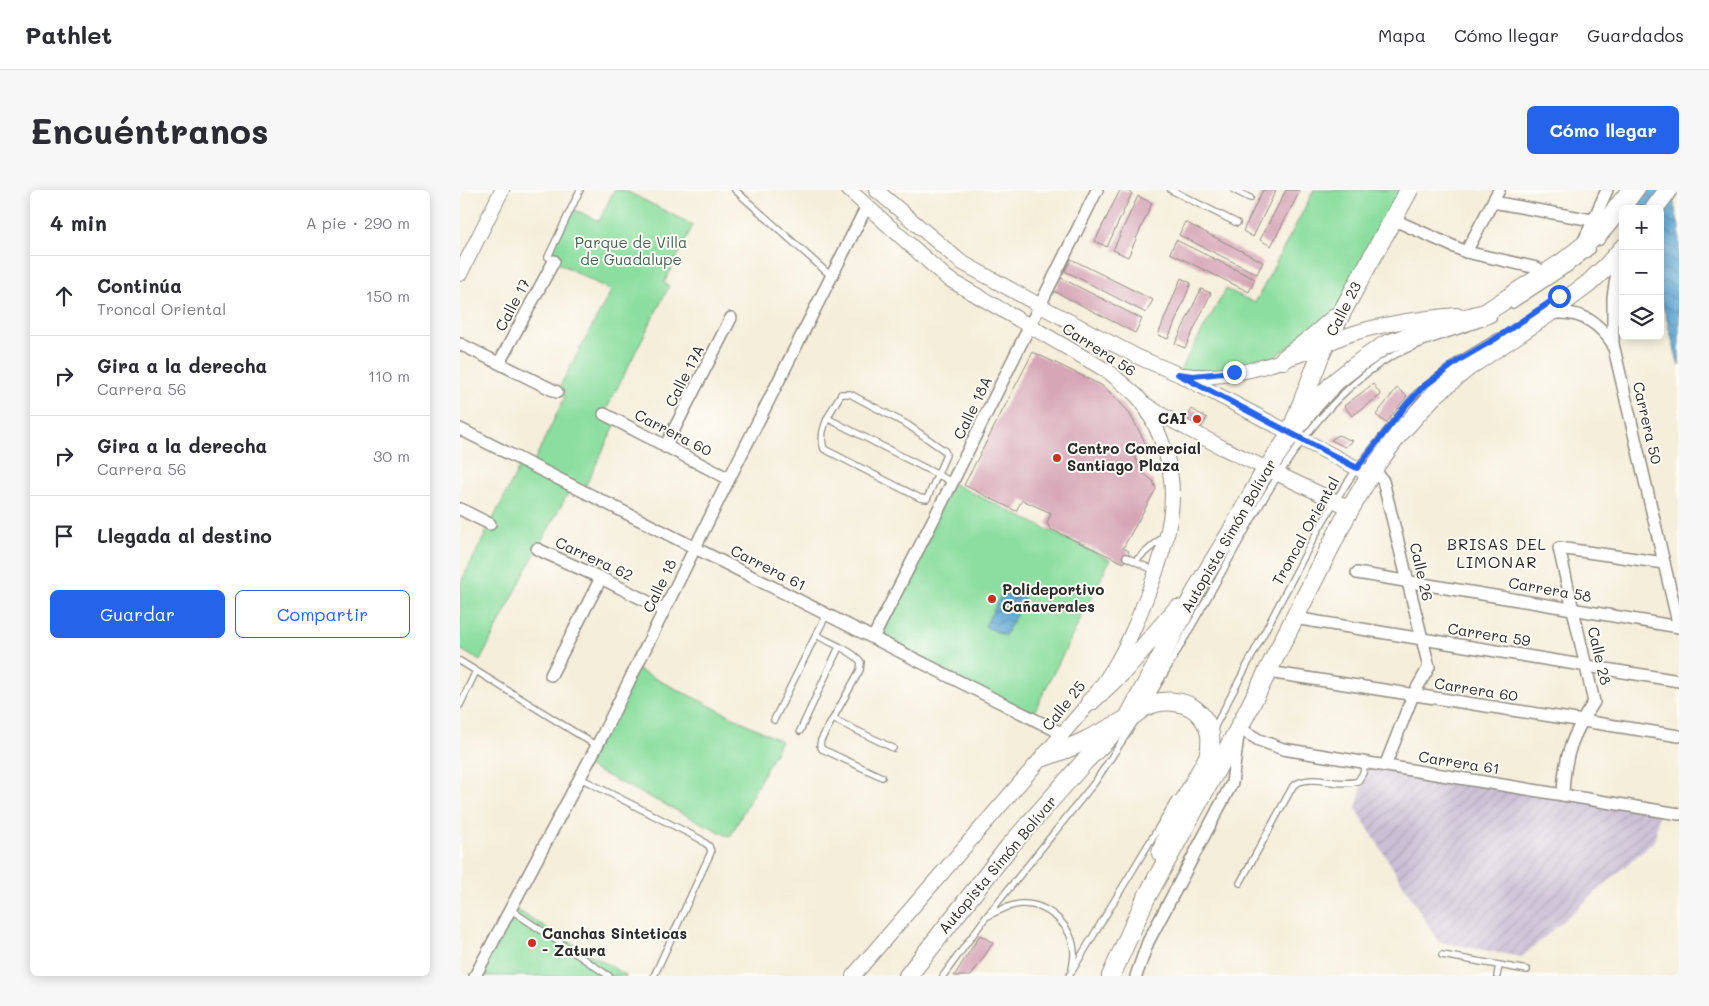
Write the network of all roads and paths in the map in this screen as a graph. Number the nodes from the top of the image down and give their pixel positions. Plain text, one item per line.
1 (502, 190) edge
2 (580, 190) edge
3 (736, 190) edge
4 (849, 190) edge
5 (1097, 190) edge
6 (1171, 190) edge
7 (1234, 190) edge
8 (1409, 190) edge
9 (1499, 190) edge
10 (1607, 190) edge
11 (1631, 190) edge
12 (1642, 190) edge
13 (1668, 190) edge
14 (880, 191) edge
15 (1250, 198) dead end
16 (1493, 202) junction
17 (1625, 205) edge
18 (1629, 205) edge
19 (1657, 205) edge
20 (867, 206) junction
21 (1619, 216) edge
22 (1619, 217) edge
23 (1392, 219) junction
24 (1592, 220) junction
25 (1237, 223) dead end
26 (1580, 248) junction
27 (1618, 249) edge
28 (1466, 252) junction
29 (464, 254) edge
30 (551, 259) joint
31 (460, 274) edge
32 (1543, 274) junction
33 (831, 276) junction
34 (1040, 306) junction
35 (1509, 308) dead end
36 (1343, 310) junction
37 (1493, 313) junction
38 (1546, 315) junction
39 (731, 318) dead end
40 (1030, 326) junction
41 (1503, 333) dead end
42 (460, 344) edge
43 (1327, 344) junction
44 (1613, 344) junction
45 (1283, 360) junction
46 (499, 363) junction
47 (1178, 374) junction
48 (557, 392) dead end
49 (1143, 403) junction
50 (604, 414) dead end
51 (827, 418) junction
52 (460, 429) edge
53 (1297, 437) junction
54 (665, 447) junction
55 (1367, 471) junction
56 (1274, 472) junction
57 (938, 475) junction
58 (729, 478) junction
59 (952, 482) junction
60 (1343, 504) junction
61 (460, 509) edge
62 (490, 524) dead end
63 (1169, 533) junction
64 (696, 548) junction
65 (537, 549) dead end
66 (1126, 557) dead end
67 (1135, 561) junction
68 (1664, 562) junction
69 (1157, 572) junction
70 (1357, 573) dead end
71 (601, 578) junction
72 (1202, 580) junction
73 (1408, 582) junction
74 (664, 610) junction
75 (1573, 610) junction
76 (827, 614) junction
77 (1294, 618) junction
78 (1679, 627) edge
79 (816, 635) junction
80 (873, 638) junction
81 (1422, 640) junction
82 (839, 647) junction
83 (460, 661) edge
84 (1586, 665) junction
85 (476, 671) junction
86 (1268, 672) junction
87 (551, 675) dead end
88 (1679, 681) edge
89 (1413, 695) junction
90 (1090, 702) junction
91 (460, 705) edge
92 (1145, 707) junction
93 (1128, 718) junction
94 (833, 719) junction
95 (774, 720) dead end
96 (1581, 721) junction
97 (1239, 728) junction
98 (800, 731) dead end
99 (1063, 734) junction
100 (1210, 736) junction
101 (1679, 736) edge
102 (597, 746) junction
103 (893, 748) dead end
104 (1201, 753) dead end
105 (1044, 757) junction
106 (1365, 762) junction
107 (1385, 766) junction
108 (882, 777) dead end
109 (580, 778) junction
110 (1177, 796) dead end
111 (1563, 796) junction
112 (1679, 814) edge
113 (1240, 883) dead end
114 (1145, 900) junction
115 (511, 910) junction
116 (986, 917) junction
117 (1442, 955) dead end
118 (1499, 965) junction
119 (1527, 970) dead end
120 (1070, 975) edge
121 (475, 976) edge
122 (609, 976) edge
123 (654, 976) edge
124 (853, 976) edge
125 (908, 976) edge
126 (944, 976) edge
127 (1111, 976) edge
128 (1136, 976) edge
129 (1497, 976) edge

1 - 29 street
2 - 30 lane
3 - 33 lane
4 - 20 street, Carrera 56
5 - 34 street, Calle 18A
6 - 25 lane
7 - 15 lane
8 - 23 main road, Calle 23
9 - 16 street
10 - 24 street
11 - 17 main road, Autopista Simón Bolívar
12 - 18 lane
13 - 19 main road
14 - 34 street, Carrera 56
16 - 24 street
16 - 28 street
20 - 33 street, Calle 18
20 - 40 street, Carrera 56
21 - 26 main road, Autopista Simón Bolívar
22 - 35 lane
23 - 28 street
23 - 36 main road, Calle 23
24 - 26 street
26 - 32 main road, Autopista Simón Bolívar
27 - 38 main road
27 - 44 street, Carrera 50
28 - 32 street
29 - 31 street
30 - 46 street, Calle 17
32 - 37 main road, Autopista Simón Bolívar
33 - 58 street, Calle 18
34 - 40 street, Calle 18A
34 - 47 street, Carrera 56
36 - 43 main road, Calle 23
36 - 45 main road
37 - 43 street, Carrera 56
37 - 53 main road, Autopista Simón Bolívar
38 - 44 street, Carrera 50
38 - 55 main road
39 - 54 street, Calle 17A
40 - 49 street, Carrera 56
40 - 59 street, Calle 18A
41 - 55 lane, Troncal Oriental
42 - 46 street
43 - 45 street, Carrera 56
43 - 53 main road, Calle 23
44 - 68 street, Carrera 50
45 - 47 street, Carrera 56
46 - 48 street
47 - 53 street, Carrera 56
49 - 56 street, Carrera 56
49 - 63 street, Calle 25
50 - 54 street, Carrera 60
51 - 57 lane
51 - 57 lane
51 - 57 lane
52 - 64 street, Carrera 61
53 - 55 street, Carrera 56
53 - 56 main road, Autopista Simón Bolívar
54 - 58 street, Carrera 60
55 - 60 main road
55 - 73 street, Calle 26
56 - 60 street, Carrera 56
56 - 72 main road, Autopista Simón Bolívar
56 - 92 lane
57 - 59 lane
58 - 64 street, Calle 18
59 - 80 street, Calle 18A
60 - 77 main road
60 - 100 lane, Troncal Oriental
61 - 62 street
63 - 67 lane
63 - 69 street, Calle 25
64 - 74 street, Calle 18
64 - 76 street, Carrera 61
65 - 71 street, Carrera 62
66 - 67 lane
67 - 69 lane
68 - 75 street, Calle 28
68 - 78 street, Carrera 50
69 - 90 street, Calle 25
70 - 73 street, Carrera 58
71 - 74 street, Carrera 62
71 - 87 street
72 - 90 main road
72 - 93 main road, Autopista Simón Bolívar
73 - 75 street, Carrera 58
73 - 81 street, Calle 26
74 - 102 street, Calle 18
75 - 78 street, Carrera 58
75 - 84 street, Calle 28
76 - 79 lane
76 - 80 street, Carrera 61
77 - 81 street, Carrera 59
77 - 86 main road
79 - 82 lane
79 - 95 lane
80 - 99 street, Carrera 61
81 - 84 street, Carrera 59
81 - 89 street, Calle 26
82 - 94 lane
82 - 98 lane
83 - 85 lane
84 - 88 street, Carrera 59
84 - 96 street, Calle 28
85 - 91 lane
85 - 102 lane
86 - 89 street, Carrera 60
86 - 97 main road
89 - 96 street, Carrera 60
89 - 107 street, Calle 26
90 - 99 street, Calle 25
92 - 93 main road
92 - 100 main road
92 - 116 lane
93 - 105 main road
93 - 125 main road, Autopista Simón Bolívar
94 - 103 lane
94 - 108 lane
96 - 101 street, Carrera 60
96 - 111 street, Calle 28
97 - 106 street, Carrera 61
97 - 114 main road
97 - 128 street
99 - 105 street, Calle 25
100 - 104 lane, Troncal Oriental
100 - 114 main road
102 - 109 street, Calle 18
105 - 124 street, Calle 25
106 - 107 street, Carrera 61
106 - 113 lane
107 - 111 street, Carrera 61
109 - 115 street, Calle 18
109 - 123 lane
110 - 120 lane
111 - 112 street, Carrera 61
114 - 127 main road
115 - 121 street, Calle 18
115 - 122 lane
116 - 120 lane
116 - 126 lane
117 - 118 lane
118 - 119 lane
118 - 129 lane

